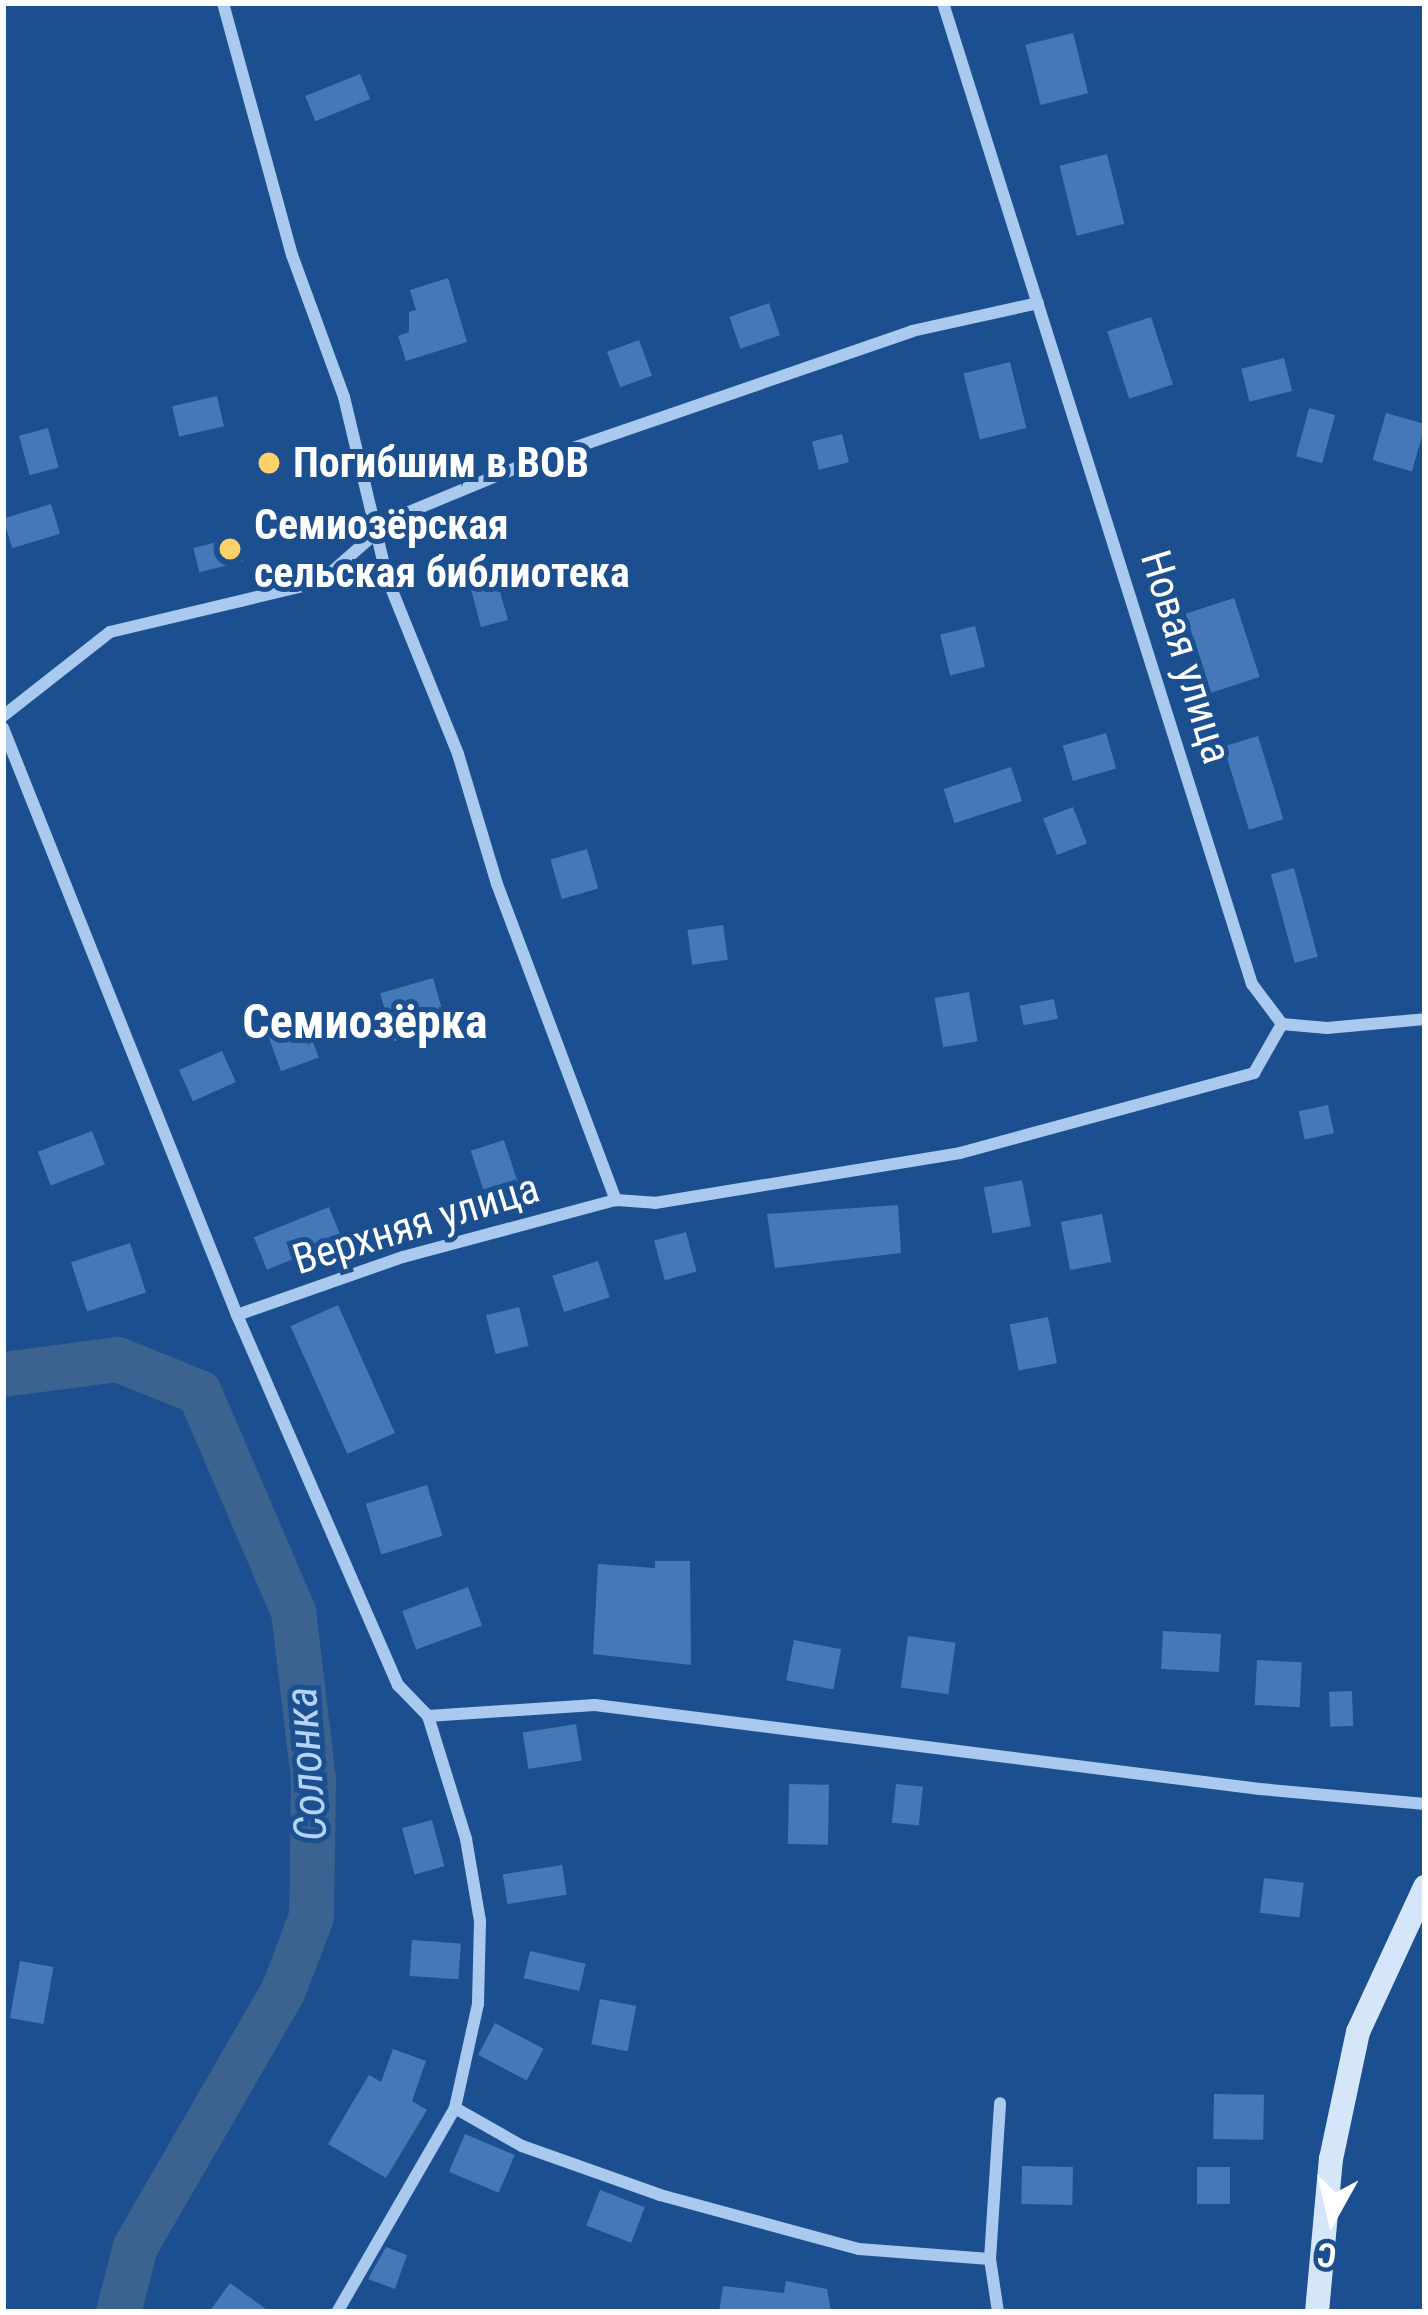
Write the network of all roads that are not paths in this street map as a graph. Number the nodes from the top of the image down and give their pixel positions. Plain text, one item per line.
1 (223, 3) edge
2 (944, 3) edge
3 (1038, 303) junction
4 (379, 531) junction
5 (3, 716) edge
6 (3, 728) edge
7 (1425, 1019) edge
8 (1282, 1024) junction
9 (616, 1200) junction
10 (237, 1315) junction
11 (428, 1716) junction
12 (1425, 1804) edge
13 (1425, 1887) edge
14 (1000, 2104) dead end
15 (455, 2108) junction
16 (989, 2259) junction
17 (338, 2312) edge
18 (998, 2312) edge
19 (1317, 2312) edge

1 - 4 street
2 - 3 street, Новая улица
3 - 4 street
3 - 8 street, Новая улица
4 - 5 street
4 - 9 street
6 - 10 street
7 - 8 street
8 - 9 street, Верхняя улица
9 - 10 street, Верхняя улица
10 - 11 street
11 - 12 street
11 - 15 street
13 - 19 street
14 - 16 street
15 - 16 street
15 - 17 street
16 - 18 street

